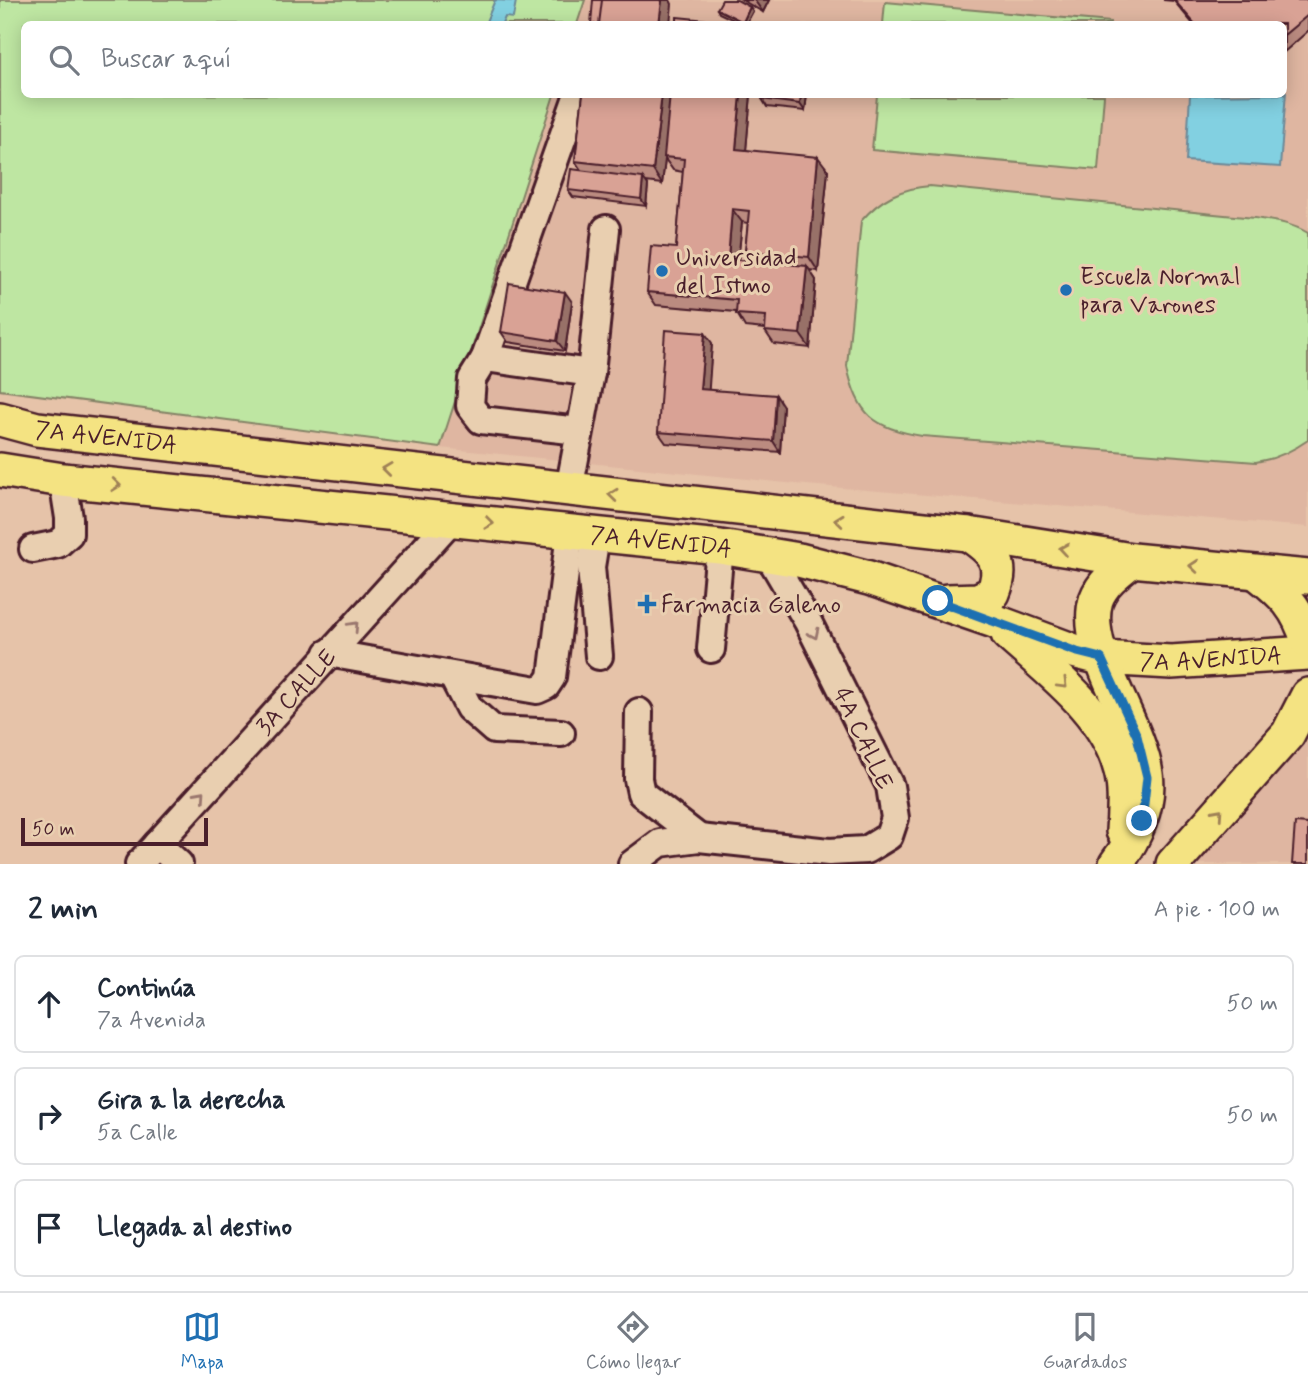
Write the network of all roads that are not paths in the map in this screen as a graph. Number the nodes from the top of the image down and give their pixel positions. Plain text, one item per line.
1 (577, 98) edge
2 (606, 229) dead end
3 (485, 358) junction
4 (591, 373) junction
5 (0, 419) edge
6 (579, 430) junction
7 (0, 470) edge
8 (63, 480) junction
9 (569, 490) junction
10 (452, 519) junction
11 (583, 534) junction
12 (968, 534) junction
13 (720, 547) junction
14 (33, 549) dead end
15 (768, 554) junction
16 (1132, 560) junction
17 (1257, 573) junction
18 (1308, 577) edge
19 (938, 601) junction
20 (995, 621) junction
21 (1308, 642) edge
22 (711, 649) dead end
23 (328, 653) junction
24 (1308, 653) edge
25 (599, 656) dead end
26 (1101, 658) junction
27 (453, 677) junction
28 (1308, 695) edge
29 (639, 712) dead end
30 (1298, 727) edge
31 (561, 733) dead end
32 (699, 838) junction
33 (157, 844) junction
34 (828, 858) edge
35 (1118, 861) edge
36 (139, 864) edge
37 (179, 864) edge
38 (632, 864) edge
39 (1173, 864) edge

1 - 3 street
2 - 4 street
3 - 4 street
3 - 6 street
4 - 6 street
9 -> 5 main road, 7A AVENIDA
6 - 9 street
7 - 8 main road, 7A AVENIDA
8 -> 10 main road, 7A AVENIDA
8 - 14 street
12 -> 9 main road, 7A AVENIDA
10 -> 11 main road, 7A AVENIDA
23 -> 10 street, 3A CALLE
11 - 13 main road, 7A AVENIDA
11 - 25 street
11 - 27 street
16 -> 12 main road, 7A AVENIDA
12 - 19 main road
13 - 15 main road, 7A AVENIDA
13 - 22 street
15 - 19 main road, 7A AVENIDA
15 -> 34 street, 4A CALLE
17 -> 16 main road, 7A AVENIDA
16 - 26 main road
17 - 18 main road, 7A AVENIDA
17 - 21 main road
19 - 20 main road, 7A AVENIDA
20 - 26 main road, 7A AVENIDA
20 -> 35 main road
23 - 27 street
33 -> 23 street, 3A CALLE
24 - 26 main road, 7A AVENIDA
26 - 35 main road
27 - 31 street
28 - 30 main road
29 - 32 street
39 -> 30 main road
32 - 34 street, 4A CALLE
32 - 38 street, 4A CALLE
33 - 36 street, 3A CALLE
33 - 37 street

